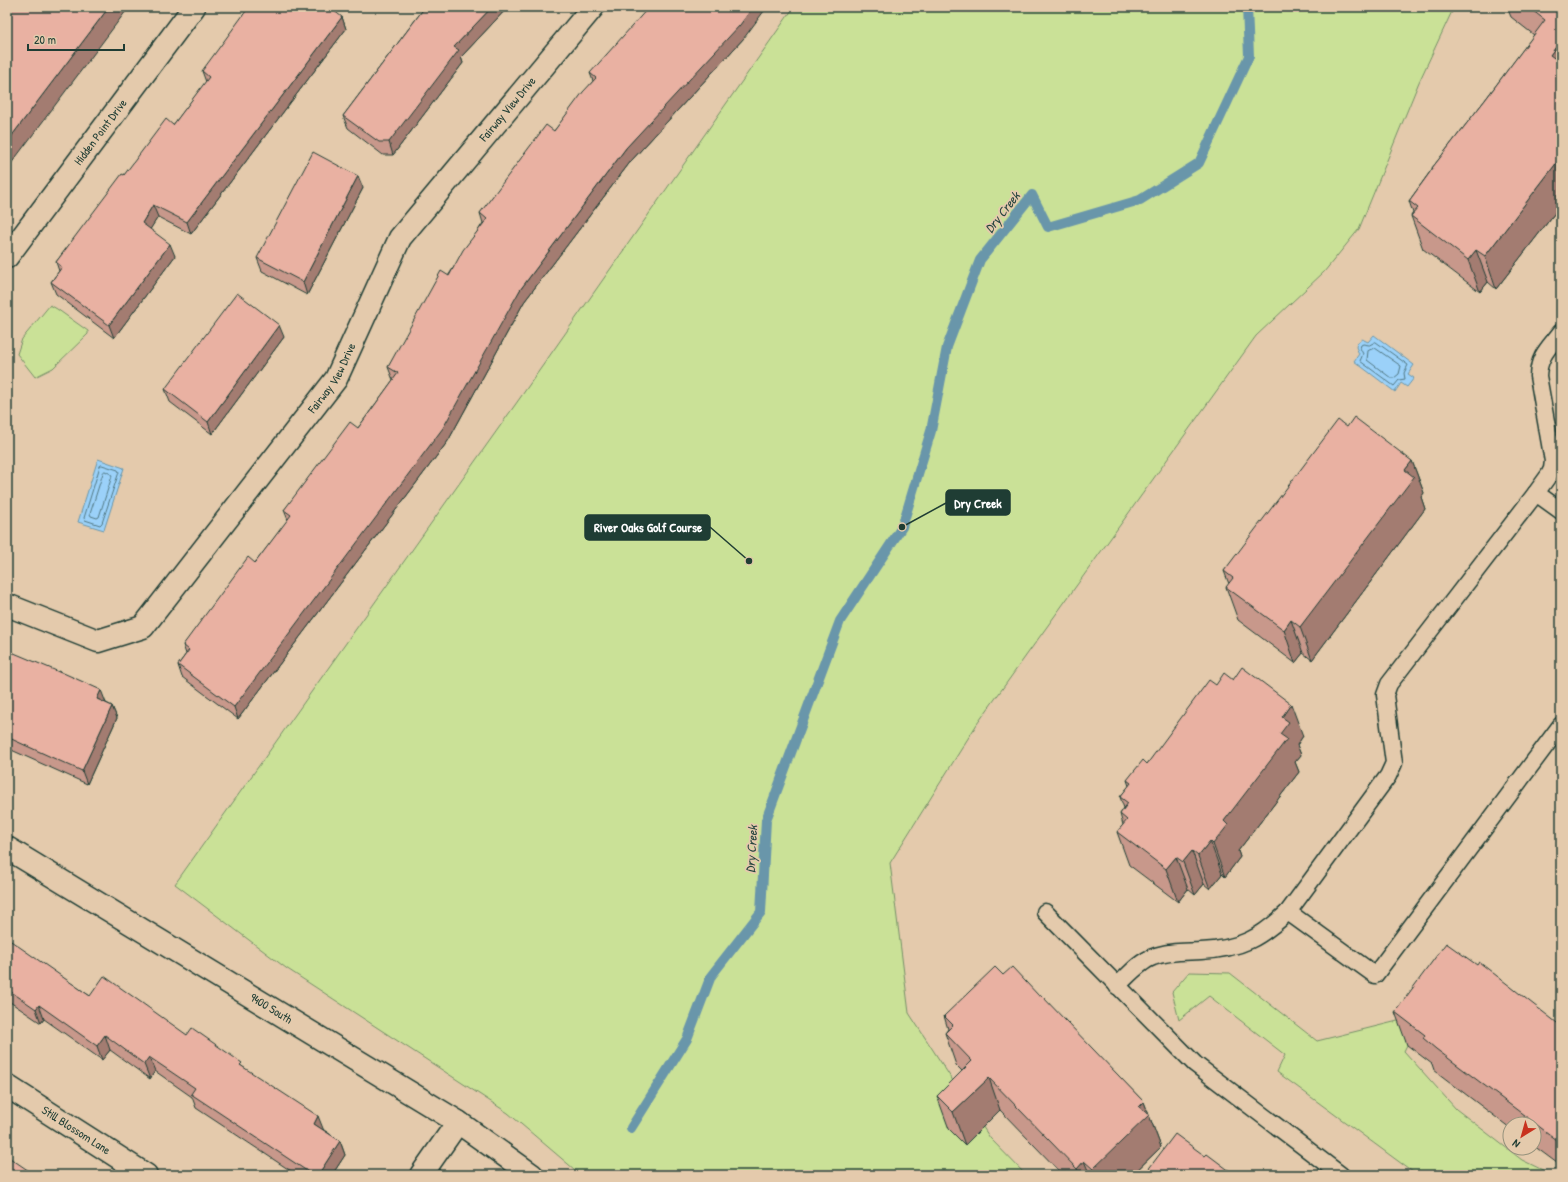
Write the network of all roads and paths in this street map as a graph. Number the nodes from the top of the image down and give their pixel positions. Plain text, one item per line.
1 (194, 7) edge
2 (593, 7) edge
3 (7, 257) edge
4 (1561, 332) edge
5 (1536, 493) junction
6 (1561, 512) edge
7 (7, 605) edge
8 (1561, 725) edge
9 (7, 848) edge
10 (1045, 912) dead end
11 (1288, 912) junction
12 (1117, 986) junction
13 (7, 1086) edge
14 (458, 1122) junction
15 (146, 1175) edge
16 (421, 1175) edge
17 (532, 1175) edge
18 (1341, 1175) edge

1 - 3 street, Hidden Point Drive
2 - 7 street, Fairway View Drive
4 - 5 lane
5 - 6 lane
5 - 11 lane
8 - 11 lane
9 - 14 street, 9400 South
10 - 12 lane
11 - 12 lane
12 - 18 lane
13 - 15 street, Still Blossom Lane
14 - 16 street
14 - 17 street, 9400 South

